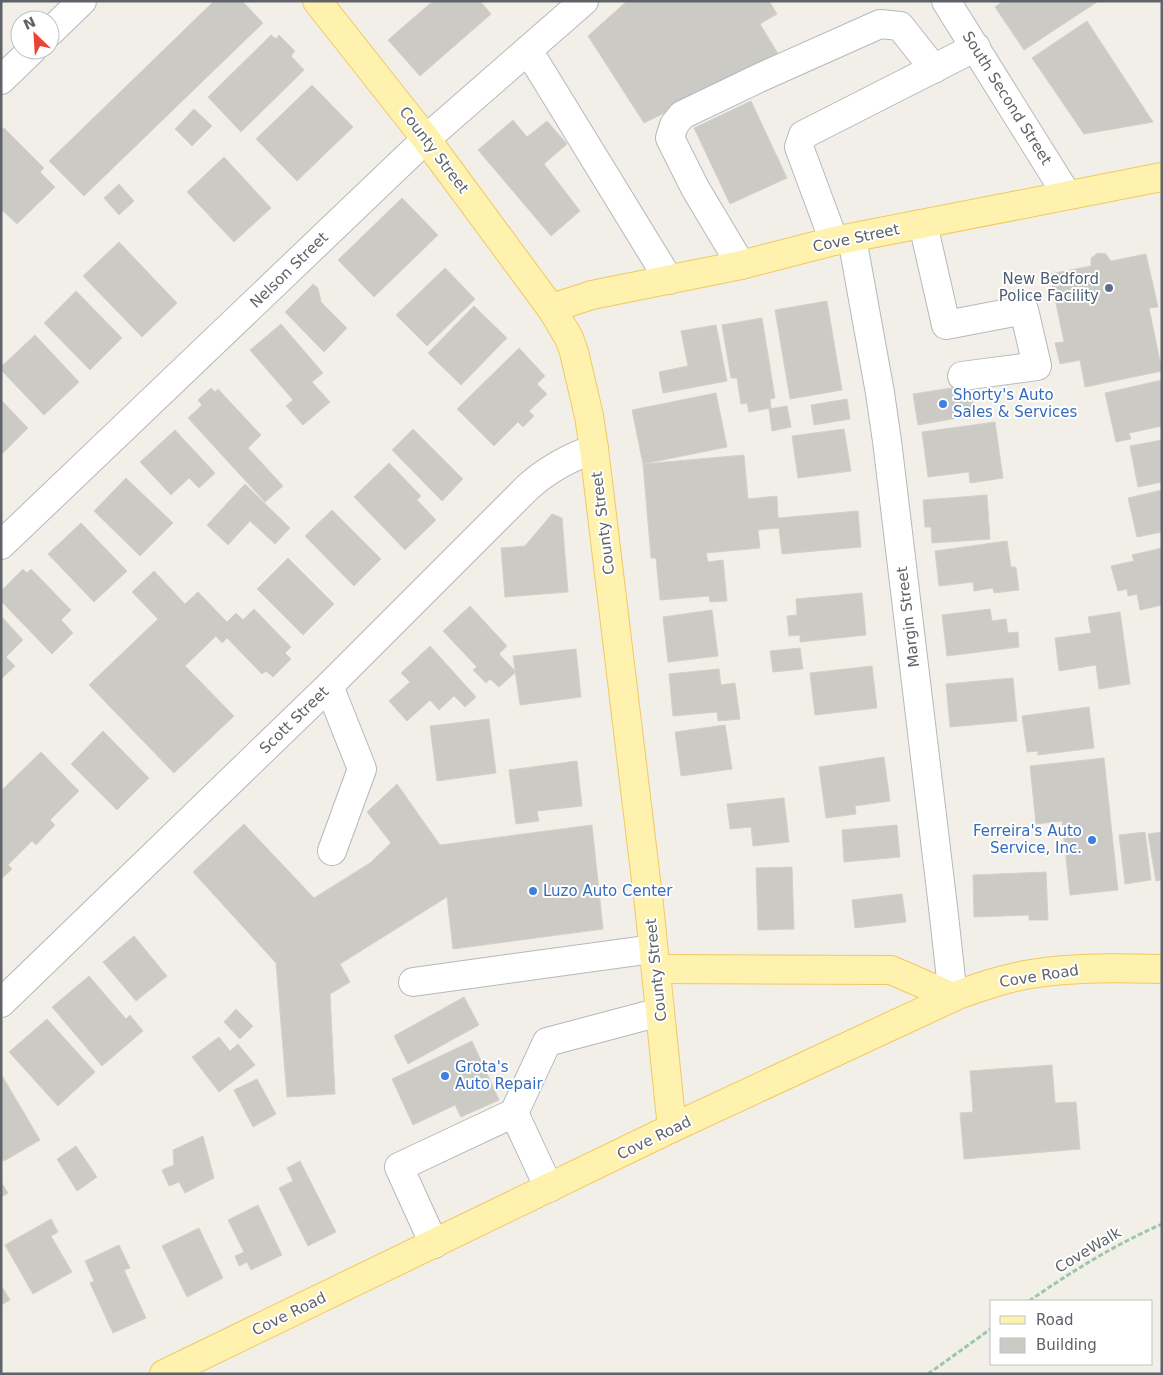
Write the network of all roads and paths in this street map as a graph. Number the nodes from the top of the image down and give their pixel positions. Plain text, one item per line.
1 (82, 1) edge
2 (317, 1) edge
3 (584, 1) edge
4 (946, 1) edge
5 (60, 22) edge
6 (976, 47) junction
7 (528, 50) junction
8 (22, 60) edge
9 (934, 69) junction
10 (1, 80) edge
11 (426, 139) junction
12 (1162, 177) edge
13 (1067, 195) junction
14 (923, 224) junction
15 (843, 240) junction
16 (741, 265) junction
17 (669, 280) junction
18 (553, 310) junction
19 (962, 376) dead end
20 (594, 449) junction
21 (1, 545) edge
22 (329, 686) junction
23 (332, 851) dead end
24 (654, 959) junction
25 (1162, 969) edge
26 (414, 982) dead end
27 (953, 997) junction
28 (1, 1003) edge
29 (660, 1012) junction
30 (514, 1113) junction
31 (672, 1128) junction
32 (549, 1188) junction
33 (1162, 1224) edge
34 (434, 1244) junction
35 (1030, 1300) edge
36 (990, 1329) edge
37 (164, 1374) edge
38 (928, 1374) edge

1 - 5 street
2 - 11 main road, County Street
3 - 7 street, Nelson Street
4 - 6 street, South Second Street
6 - 9 street, Margin Street
6 - 13 street, South Second Street
7 - 11 street, Nelson Street
7 - 17 street
8 - 10 street
9 - 15 street, Margin Street
9 - 16 street
11 - 18 main road, County Street
11 - 21 street, Nelson Street
12 - 13 main road, Cove Street
13 - 14 main road, Cove Street
14 - 15 main road, Cove Street
14 - 19 street
15 - 16 main road, Cove Street
15 - 27 street, Margin Street
16 - 17 main road, Cove Street
17 - 18 main road, Cove Street
18 - 20 main road, County Street
20 - 22 street, Scott Street
20 - 24 main road, County Street
22 - 23 street
22 - 28 street, Scott Street
24 - 26 street
24 - 27 main road
24 - 29 main road, County Street
25 - 27 main road, Cove Road
27 - 31 main road, Cove Road
29 - 30 street
29 - 31 main road, County Street
30 - 32 street
30 - 34 street
31 - 32 main road, Cove Road
32 - 34 main road, Cove Road
33 - 35 path, CoveWalk
34 - 37 main road, Cove Road
36 - 38 path

